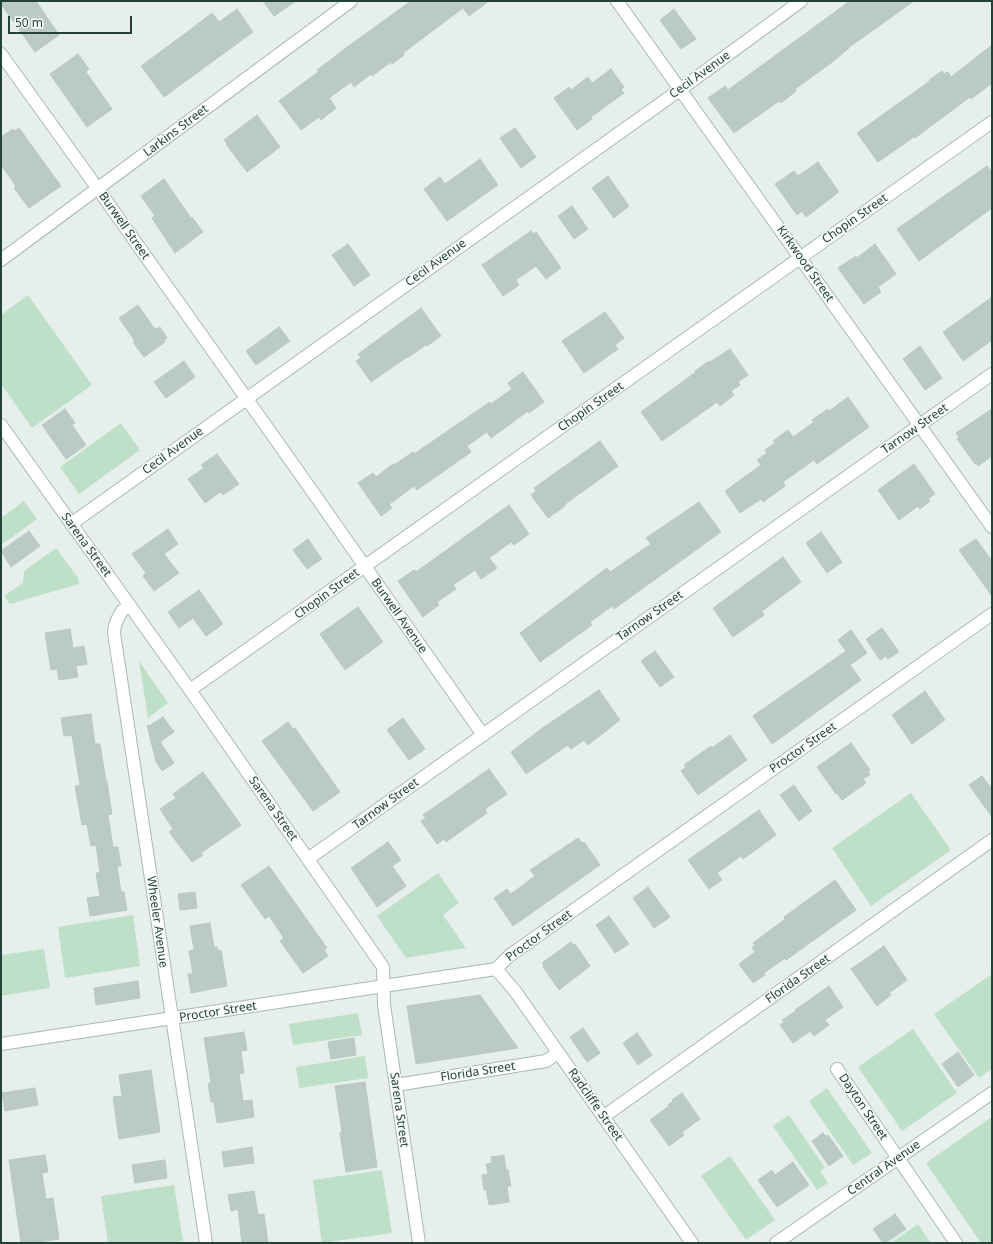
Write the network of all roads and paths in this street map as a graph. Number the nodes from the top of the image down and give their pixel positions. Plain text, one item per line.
1 (351, 1) edge
2 (617, 1) edge
3 (801, 1) edge
4 (1, 54) edge
5 (681, 89) junction
6 (992, 122) edge
7 (98, 189) junction
8 (801, 258) junction
9 (1, 260) edge
10 (992, 374) edge
11 (246, 399) junction
12 (1, 425) edge
13 (920, 426) junction
14 (70, 524) junction
15 (992, 527) edge
16 (365, 567) junction
17 (129, 605) junction
18 (992, 614) edge
19 (190, 690) junction
20 (482, 735) junction
21 (992, 840) edge
22 (308, 859) junction
23 (496, 969) junction
24 (384, 986) junction
25 (171, 1019) junction
26 (1, 1044) edge
27 (558, 1053) junction
28 (837, 1069) dead end
29 (396, 1085) junction
30 (992, 1093) edge
31 (603, 1117) junction
32 (898, 1158) junction
33 (206, 1243) edge
34 (419, 1243) edge
35 (692, 1243) edge
36 (776, 1243) edge
37 (956, 1243) edge

1 - 7 street, Larkins Street
2 - 5 street, Kirkwood Street
3 - 5 street, Cecil Avenue
4 - 7 street, Burwell Street
5 - 8 street, Kirkwood Street
5 - 11 street, Cecil Avenue
6 - 8 street, Chopin Street
7 - 9 street, Larkins Street
7 - 11 street, Burwell Street
8 - 13 street, Kirkwood Street
8 - 16 street, Chopin Street
10 - 13 street, Tarnow Street
11 - 14 street, Cecil Avenue
11 - 16 street, Burwell Avenue
12 - 14 street, Sarena Street
13 - 15 street, Kirkwood Street
13 - 20 street, Tarnow Street
14 - 17 street, Sarena Street
16 - 19 street, Chopin Street
16 - 20 street, Burwell Avenue
17 - 19 street, Sarena Street
17 - 25 street, Wheeler Avenue
18 - 23 street, Proctor Street
19 - 22 street, Sarena Street
20 - 22 street, Tarnow Street
21 - 31 street, Florida Street
22 - 24 street, Sarena Street
23 - 24 street, Proctor Street
23 - 27 street, Radcliffe Street
24 - 25 street, Proctor Street
24 - 29 street, Sarena Street
25 - 26 street, Proctor Street
25 - 33 street, Wheeler Avenue
27 - 29 street, Florida Street
27 - 31 street, Radcliffe Street
28 - 32 street, Dayton Street
29 - 34 street, Sarena Street
30 - 32 street, Central Avenue
31 - 35 street, Radcliffe Street
32 - 36 street, Central Avenue
32 - 37 street, Dayton Street

